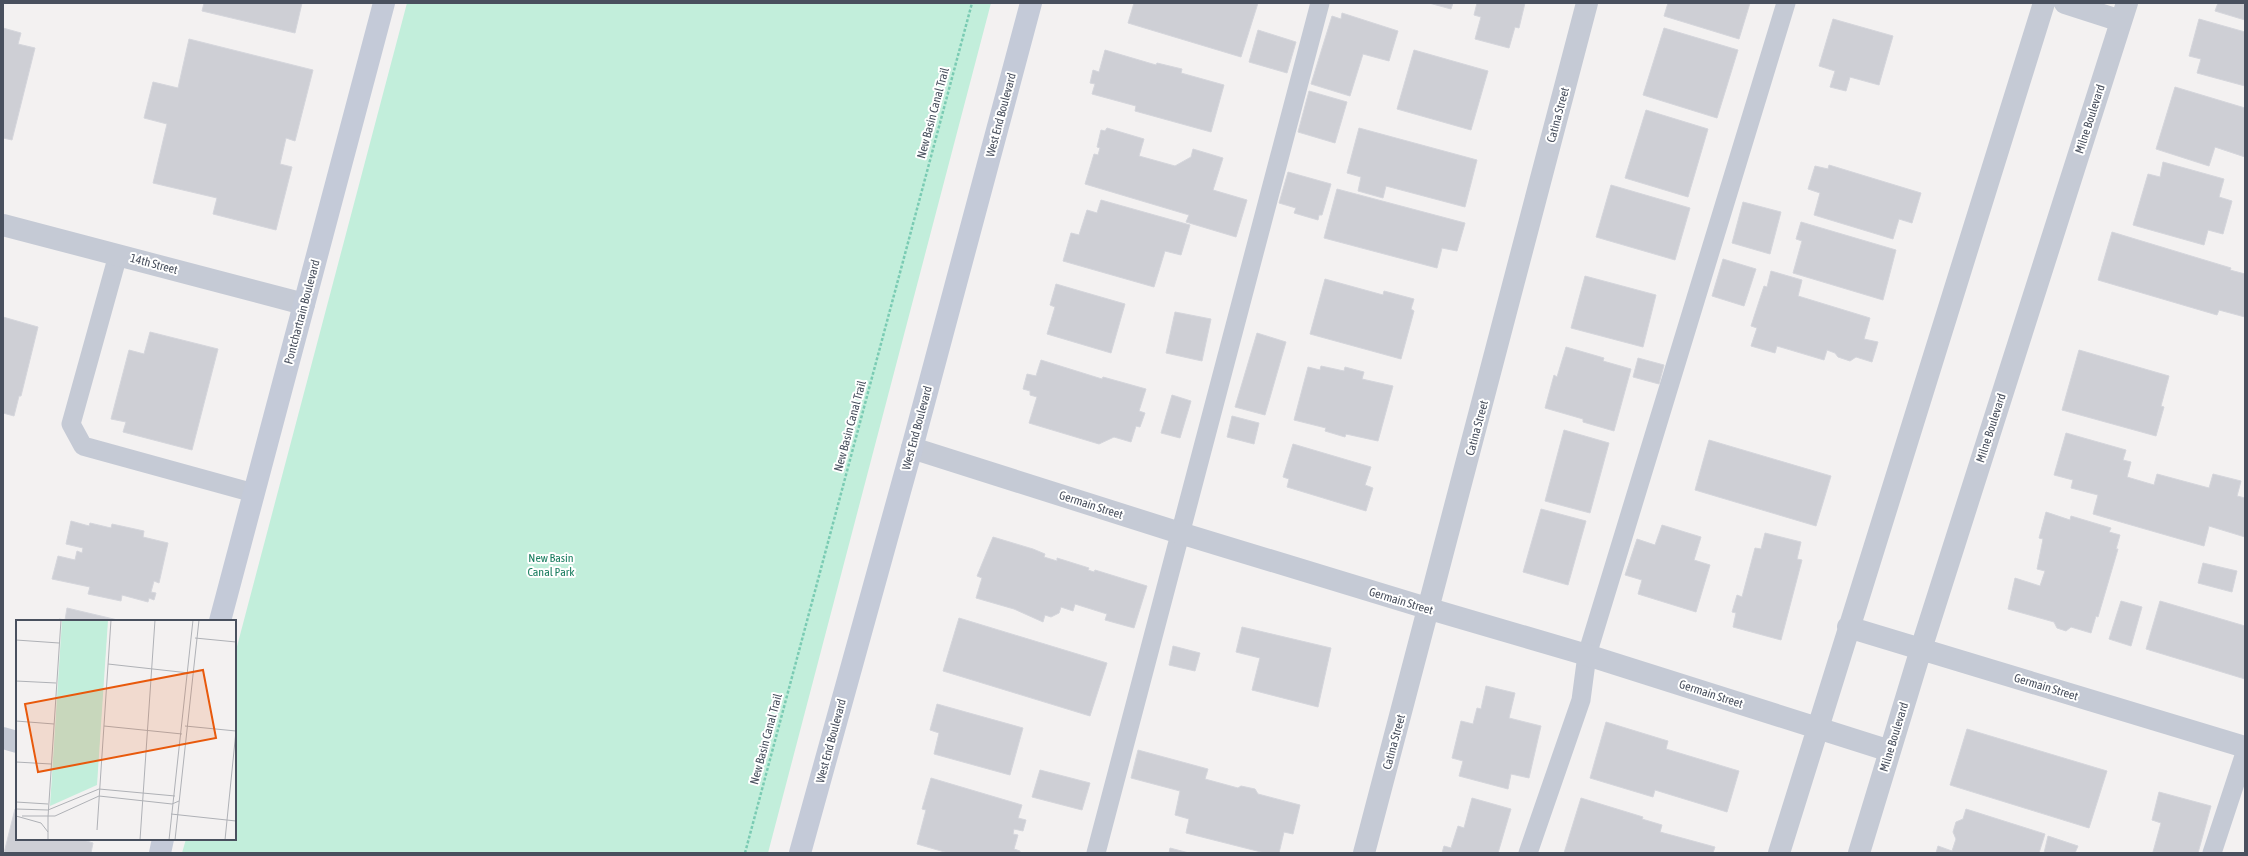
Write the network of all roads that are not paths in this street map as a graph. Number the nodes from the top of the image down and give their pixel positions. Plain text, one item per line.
1 (384, 3) edge
2 (1031, 3) edge
3 (1320, 3) edge
4 (1587, 3) edge
5 (1786, 3) edge
6 (2044, 3) edge
7 (2065, 3) edge
8 (2124, 12) edge
9 (3, 225) edge
10 (118, 255) junction
11 (304, 304) junction
12 (912, 448) junction
13 (254, 493) junction
14 (1180, 533) junction
15 (1430, 609) junction
16 (220, 620) edge
17 (1848, 627) junction
18 (1921, 649) junction
19 (1587, 655) junction
20 (1818, 728) junction
21 (3, 738) edge
22 (16, 742) edge
23 (2245, 747) edge
24 (1890, 751) junction
25 (2245, 753) edge
26 (163, 840) edge
27 (160, 853) edge
28 (800, 853) edge
29 (1096, 853) edge
30 (1364, 853) edge
31 (1528, 853) edge
32 (1779, 853) edge
33 (1859, 853) edge
34 (2212, 853) edge

1 - 11 main road, Pontchartrain Boulevard
2 - 12 main road, West End Boulevard
3 - 14 lane
4 - 15 street, Catina Street
5 - 19 lane
6 - 17 street
7 - 8 street
8 - 18 street, Milne Boulevard
9 - 10 street, 14th Street
10 - 11 street, 14th Street
10 - 13 lane
11 - 13 main road, Pontchartrain Boulevard
12 - 14 street, Germain Street
12 - 28 main road, West End Boulevard
13 - 16 main road, Pontchartrain Boulevard
14 - 15 street, Germain Street
14 - 29 lane
15 - 19 street, Germain Street
15 - 30 street, Catina Street
17 - 18 street, Germain Street
17 - 20 street
18 - 23 street, Germain Street
18 - 24 street, Milne Boulevard
19 - 20 street, Germain Street
19 - 31 lane
20 - 24 street, Germain Street
20 - 32 street
21 - 22 street
24 - 33 street, Milne Boulevard
25 - 34 lane
26 - 27 main road

